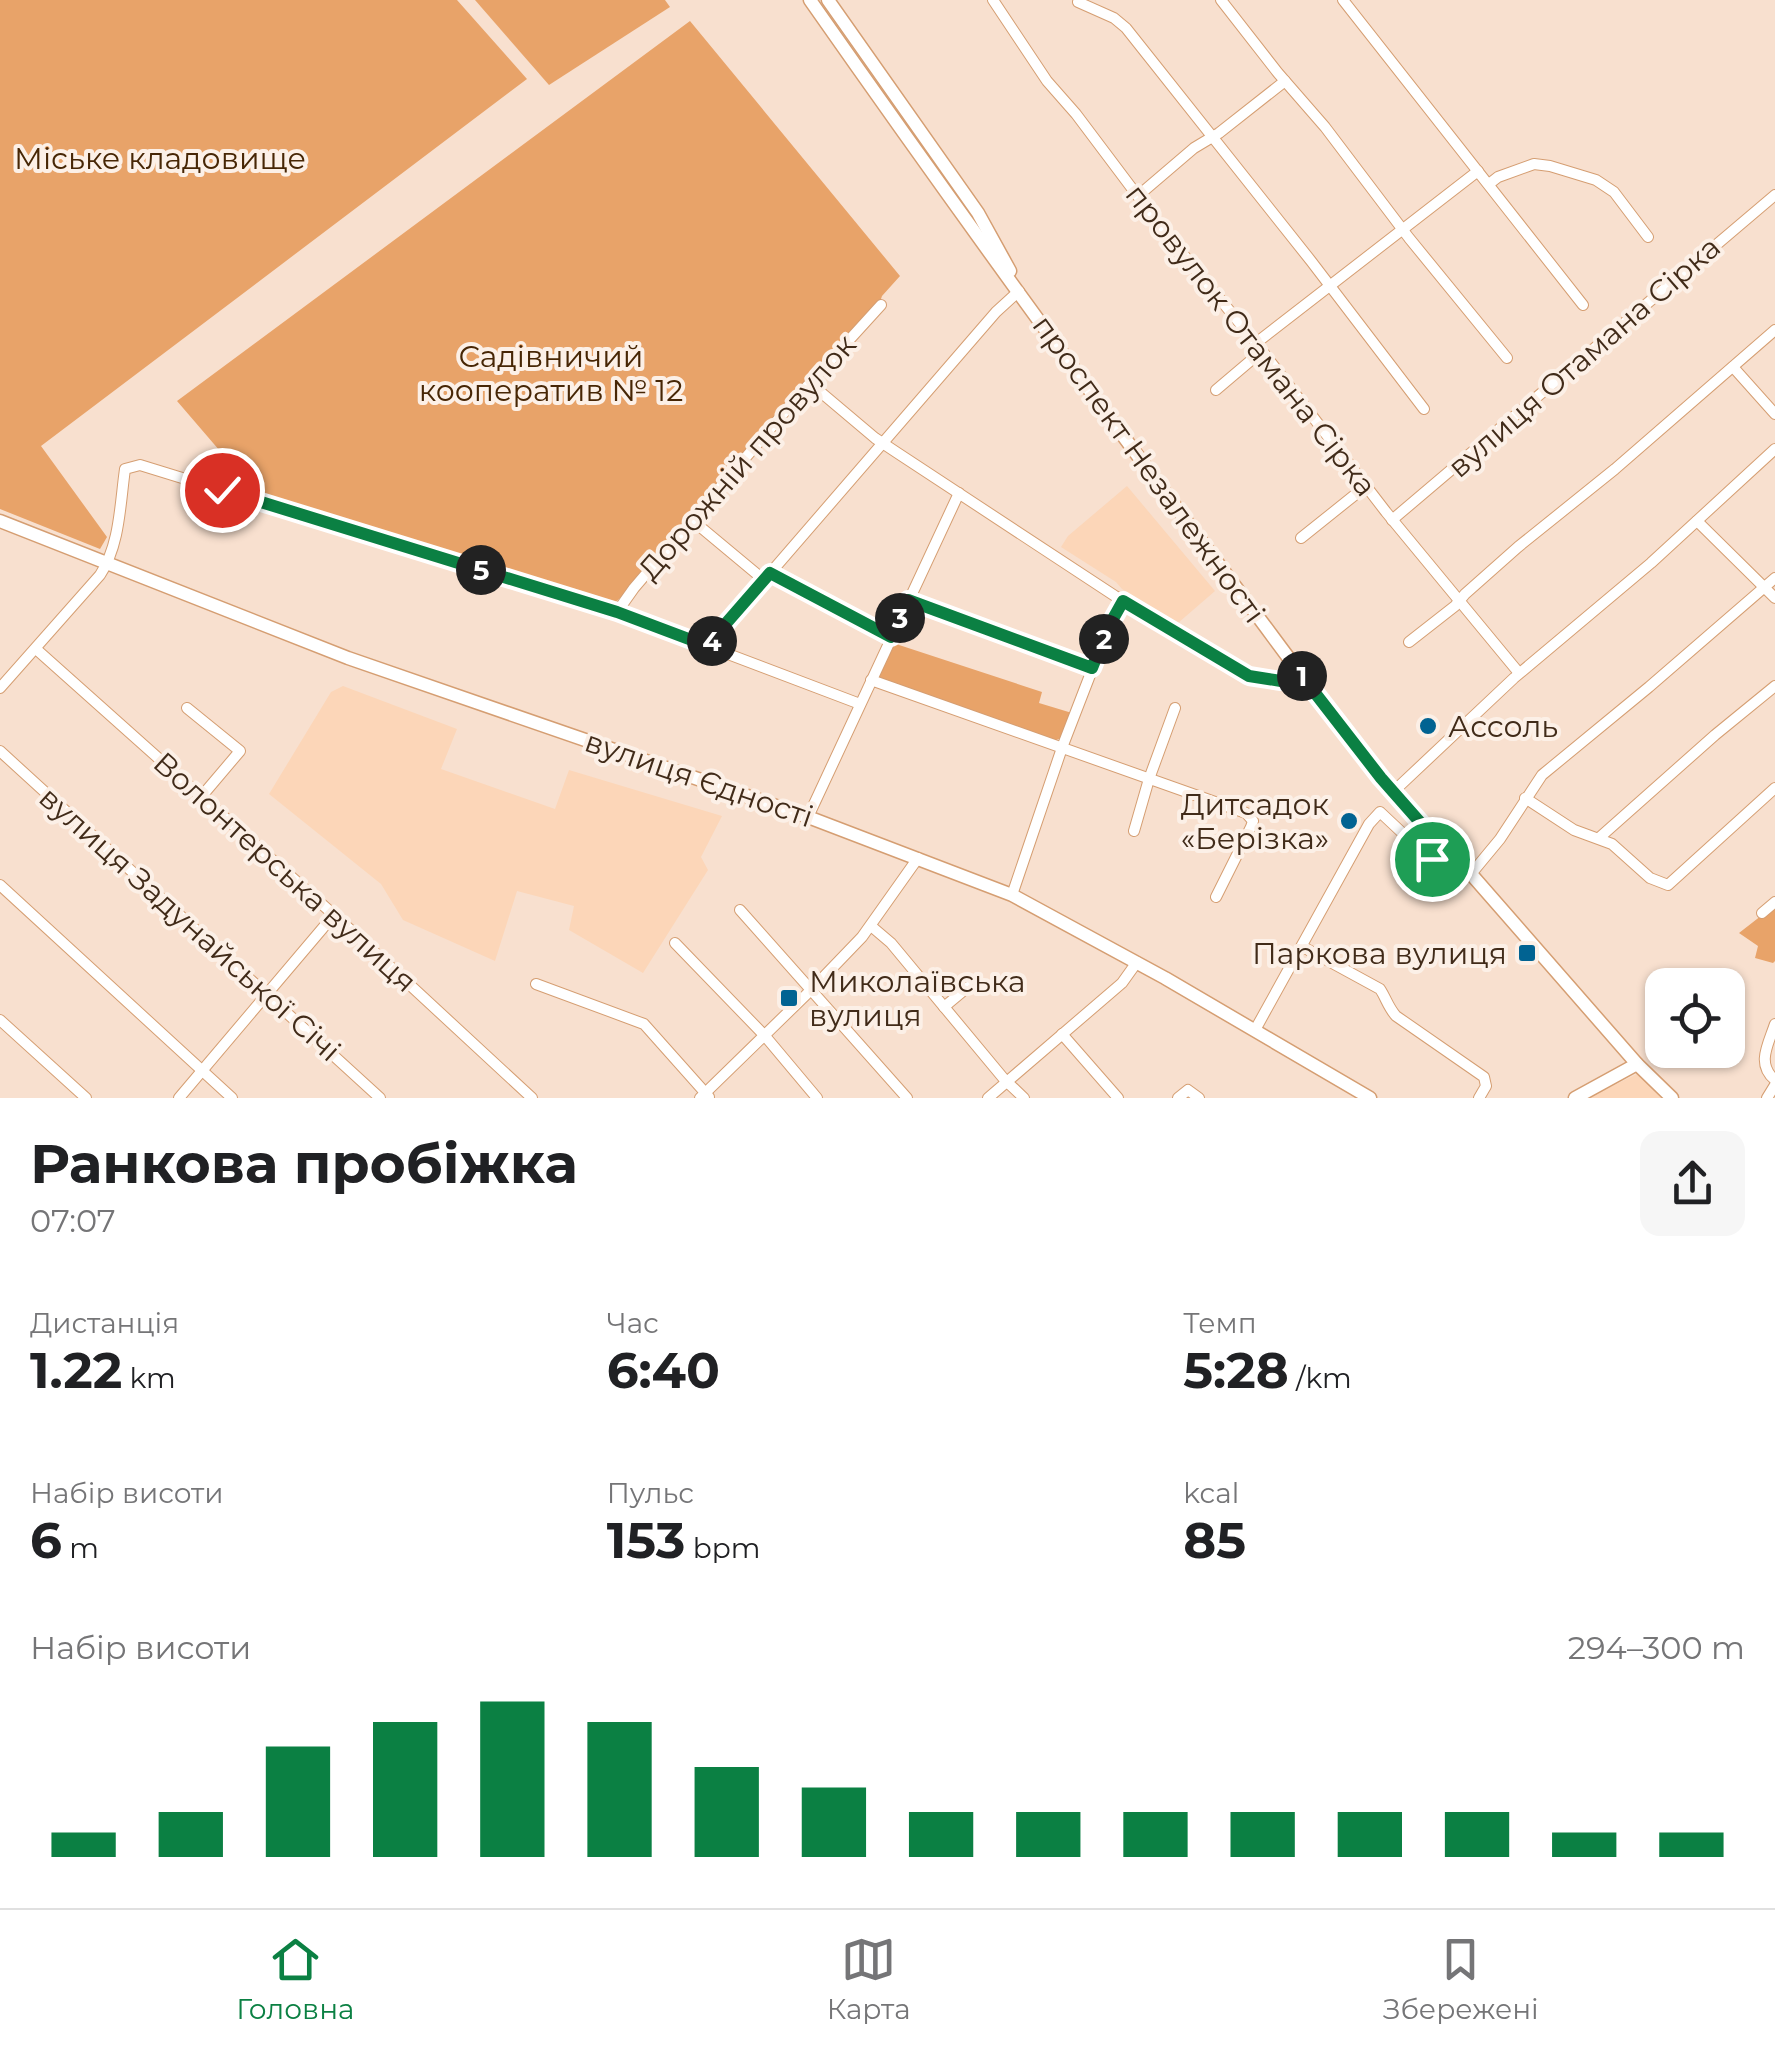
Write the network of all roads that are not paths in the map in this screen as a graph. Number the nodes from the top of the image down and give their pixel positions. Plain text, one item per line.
1 (810, 0) edge
2 (828, 0) edge
3 (993, 0) edge
4 (1221, 0) edge
5 (1343, 0) edge
6 (1078, 2) edge
7 (1285, 82) junction
8 (1212, 136) junction
9 (1478, 171) junction
10 (1489, 184) junction
11 (1775, 195) edge
12 (1138, 196) junction
13 (975, 222) junction
14 (1403, 230) junction
15 (1648, 237) dead end
16 (1330, 286) junction
17 (1019, 291) junction
18 (881, 305) dead end
19 (1583, 305) dead end
20 (1775, 330) edge
21 (1259, 347) junction
22 (1506, 358) dead end
23 (1734, 367) junction
24 (811, 384) junction
25 (1216, 390) dead end
26 (1424, 410) dead end
27 (1775, 414) edge
28 (883, 443) junction
29 (1775, 450) edge
30 (1366, 486) junction
31 (958, 493) junction
32 (692, 520) junction
33 (1392, 520) junction
34 (0, 521) edge
35 (1697, 521) junction
36 (1300, 538) dead end
37 (108, 564) junction
38 (767, 576) junction
39 (1775, 578) edge
40 (1765, 586) junction
41 (1775, 598) edge
42 (908, 600) junction
43 (1123, 601) junction
44 (1459, 601) junction
45 (617, 612) junction
46 (891, 637) junction
47 (1409, 642) dead end
48 (710, 647) junction
49 (36, 648) junction
50 (1092, 668) junction
51 (1298, 671) junction
52 (1519, 674) junction
53 (871, 680) junction
54 (1775, 686) edge
55 (0, 688) edge
56 (860, 704) junction
57 (187, 708) dead end
58 (1175, 708) dead end
59 (1061, 749) junction
60 (0, 751) edge
61 (1149, 779) junction
62 (1775, 788) edge
63 (1393, 792) junction
64 (201, 797) junction
65 (1526, 798) junction
66 (808, 816) junction
67 (1134, 831) dead end
68 (1599, 838) junction
69 (1448, 854) junction
70 (918, 858) junction
71 (1471, 874) junction
72 (0, 884) edge
73 (1012, 895) junction
74 (1216, 897) dead end
75 (1775, 902) edge
76 (740, 910) dead end
77 (1762, 913) dead end
78 (333, 916) junction
79 (871, 926) junction
80 (675, 943) dead end
81 (1303, 947) junction
82 (1137, 962) junction
83 (536, 984) dead end
84 (968, 986) dead end
85 (811, 990) junction
86 (266, 993) junction
87 (944, 1007) junction
88 (0, 1020) edge
89 (1775, 1024) edge
90 (1255, 1030) junction
91 (1062, 1034) junction
92 (765, 1036) junction
93 (1637, 1064) junction
94 (202, 1071) junction
95 (1007, 1081) junction
96 (1775, 1082) edge
97 (705, 1096) edge
98 (86, 1098) edge
99 (180, 1098) edge
100 (232, 1098) edge
101 (380, 1098) edge
102 (532, 1098) edge
103 (817, 1098) edge
104 (907, 1098) edge
105 (988, 1098) edge
106 (1024, 1098) edge
107 (1118, 1098) edge
108 (1178, 1098) edge
109 (1199, 1098) edge
110 (1370, 1098) edge
111 (1478, 1098) edge
112 (1575, 1098) edge
113 (1672, 1098) edge
114 (1767, 1098) edge

1 - 13 main road, проспект Незалежності
2 - 13 main road, проспект Незалежності
3 - 12 street, провулок Отамана Сірка
4 - 7 street
5 - 9 street
6 - 8 street
7 - 8 street
7 - 14 street
8 - 12 street
8 - 16 street
9 - 10 street
9 - 14 street
10 - 15 street
10 - 19 street
11 - 33 street, вулиця Отамана Сірка
12 - 21 street, провулок Отамана Сірка
13 - 17 main road, проспект Незалежності
14 - 16 street
14 - 22 street
16 - 21 street
16 - 26 street
17 - 28 street
17 - 51 main road, проспект Незалежності
18 - 24 street, Дорожній провулок
20 - 23 street
21 - 25 street
21 - 30 street, провулок Отамана Сірка
23 - 27 street
23 - 44 street
24 - 28 street
24 - 32 street, Дорожній провулок
28 - 31 street
28 - 38 street
29 - 35 street
30 - 33 street, провулок Отамана Сірка
30 - 36 street
31 - 42 street
31 - 43 street
32 - 38 street
32 - 45 street, Дорожній провулок
33 - 44 street, провулок Отамана Сірка
34 - 37 main road, вулиця Єдності
35 - 40 street
35 - 52 street
37 - 45 street
37 - 49 street
37 - 66 main road, вулиця Єдності
38 - 46 street
38 - 48 street
39 - 40 street
40 - 41 street
40 - 65 street
42 - 46 street
42 - 50 street
43 - 50 street
43 - 51 street
44 - 47 street
44 - 52 street, провулок Отамана Сірка
45 - 48 street
46 - 53 street
48 - 56 street
49 - 55 street
49 - 64 street, Волонтерська вулиця
50 - 59 street
51 - 63 main road, проспект Незалежності
52 - 63 street
53 - 56 street
53 - 59 street
54 - 68 street
56 - 66 street
57 - 64 street
58 - 61 street
59 - 61 street
59 - 73 street
60 - 86 street, вулиця Задунайської Січі
61 - 67 street
61 - 74 street
62 - 68 street
63 - 69 main road, проспект Незалежності
64 - 78 street, Волонтерська вулиця
65 - 68 street
65 - 71 street
66 - 70 main road, вулиця Єдності
69 - 71 main road, проспект Незалежності
69 - 81 street
70 - 73 main road, вулиця Єдності
70 - 79 street
71 - 93 main road, проспект Незалежності
72 - 94 street
73 - 82 main road, вулиця Єдності
75 - 77 street
76 - 85 street
78 - 86 street
78 - 102 street, Волонтерська вулиця
79 - 85 street
79 - 87 street
80 - 92 street
81 - 90 street
81 - 111 street
82 - 90 main road, вулиця Єдності
82 - 91 street
83 - 97 street
84 - 87 street
85 - 92 street
85 - 104 street
86 - 94 street
86 - 101 street, вулиця Задунайської Січі
87 - 95 street
88 - 98 street
89 - 96 street
90 - 110 main road, вулиця Єдності
91 - 95 street
91 - 107 street
92 - 97 street
92 - 103 street
93 - 112 main road
93 - 113 main road, проспект Незалежності
94 - 99 street
94 - 100 street
95 - 105 street
95 - 106 street
96 - 114 street
108 - 109 street

